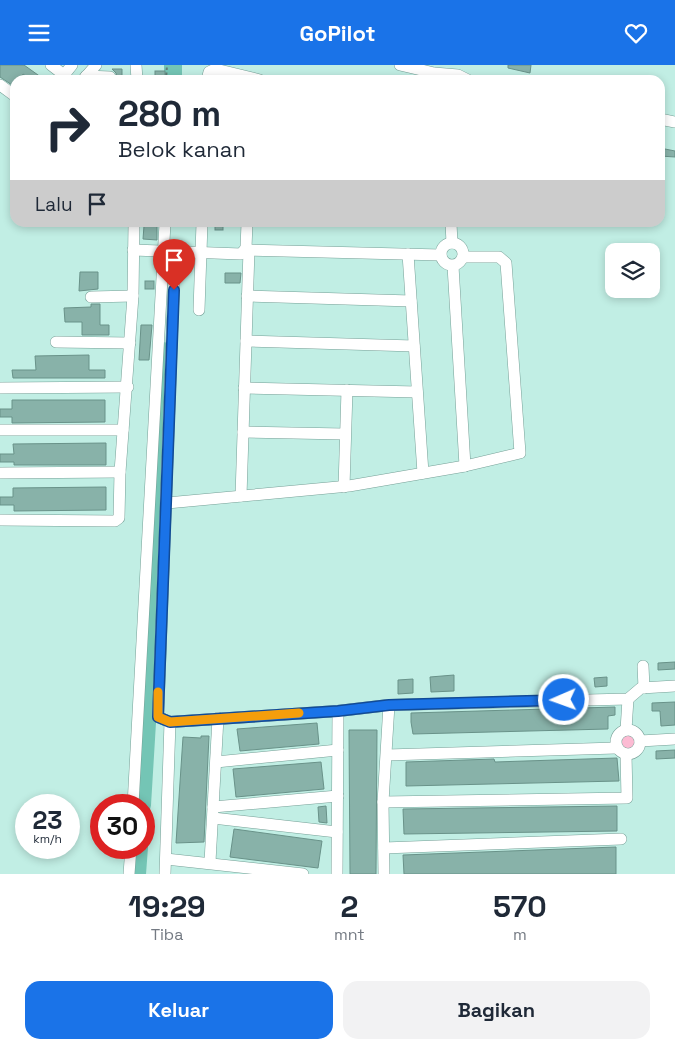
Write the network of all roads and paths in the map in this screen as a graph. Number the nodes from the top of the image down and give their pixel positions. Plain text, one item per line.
1 (51, 65) edge
2 (72, 65) edge
3 (96, 65) edge
4 (400, 65) edge
5 (421, 67) edge
6 (60, 75) edge
7 (64, 75) edge
8 (87, 75) edge
9 (208, 75) edge
10 (239, 75) edge
11 (446, 75) edge
12 (0, 85) edge
13 (10, 93) edge
14 (134, 227) edge
15 (166, 227) edge
16 (202, 227) edge
17 (247, 227) edge
18 (451, 227) edge
19 (452, 243) junction
20 (133, 250) junction
21 (247, 250) junction
22 (170, 251) junction
23 (201, 253) junction
24 (408, 254) junction
25 (441, 255) junction
26 (463, 257) junction
27 (453, 265) junction
28 (247, 296) junction
29 (91, 297) dead end
30 (133, 297) junction
31 (411, 301) junction
32 (199, 310) dead end
33 (246, 341) junction
34 (56, 343) dead end
35 (130, 343) junction
36 (414, 346) junction
37 (128, 387) junction
38 (0, 388) edge
39 (244, 388) junction
40 (346, 390) junction
41 (417, 392) junction
42 (0, 430) edge
43 (123, 430) junction
44 (243, 432) junction
45 (344, 434) junction
46 (465, 466) junction
47 (120, 472) junction
48 (0, 473) edge
49 (423, 473) junction
50 (344, 487) junction
51 (241, 496) junction
52 (166, 503) junction
53 (0, 520) edge
54 (643, 666) dead end
55 (675, 686) edge
56 (644, 688) junction
57 (628, 699) junction
58 (389, 705) junction
59 (338, 711) junction
60 (218, 718) junction
61 (170, 722) junction
62 (626, 730) junction
63 (675, 739) edge
64 (640, 741) junction
65 (338, 750) junction
66 (621, 751) junction
67 (387, 755) junction
68 (216, 762) junction
69 (134, 794) edge
70 (338, 796) junction
71 (383, 803) junction
72 (213, 813) junction
73 (337, 832) junction
74 (621, 839) dead end
75 (384, 848) junction
76 (130, 859) edge
77 (166, 859) junction
78 (210, 862) junction
79 (129, 874) edge
80 (165, 874) edge
81 (296, 874) edge
82 (337, 874) edge
83 (384, 874) edge

1 - 6 street
2 - 7 street
3 - 8 street
4 - 5 street
5 - 11 street
9 - 10 street
12 - 13 street
14 - 20 street
15 - 22 street
16 - 23 street
17 - 21 street
18 - 19 street
19 - 25 street
19 - 26 street
20 - 22 street
20 - 30 street
21 - 23 street
21 - 24 street
21 - 28 street
22 - 23 street
22 - 52 street
22 - 69 street
23 - 32 street
24 - 25 street
24 - 31 street
25 - 27 street
26 - 27 street
26 - 46 street
27 - 46 street
28 - 31 street
28 - 33 street
29 - 30 street
30 - 35 street
31 - 36 street
33 - 36 street
33 - 39 street
34 - 35 street
35 - 37 street
36 - 41 street
37 - 38 street
37 - 43 street
39 - 40 street
39 - 44 street
40 - 41 street
40 - 45 street
41 - 49 street
42 - 43 street
43 - 47 street
44 - 45 street
44 - 51 street
45 - 50 street
46 - 49 street
47 - 48 street
47 - 53 street
49 - 50 street
50 - 51 street
51 - 52 street
52 - 61 street
54 - 56 street
55 - 56 street
56 - 57 street
57 - 58 street
57 - 62 street
58 - 59 street
58 - 67 street
59 - 60 street
59 - 65 street
60 - 61 street
60 - 68 street
61 - 77 street
62 - 64 street
62 - 66 street
63 - 64 street
64 - 66 street
65 - 68 street
65 - 70 street
66 - 67 street
66 - 71 street
67 - 71 street
68 - 72 street
70 - 72 street
70 - 73 street
71 - 75 street
72 - 73 street
72 - 78 street
73 - 82 street
74 - 75 street
75 - 83 street
76 - 79 street
77 - 78 street
77 - 80 street
78 - 81 street

